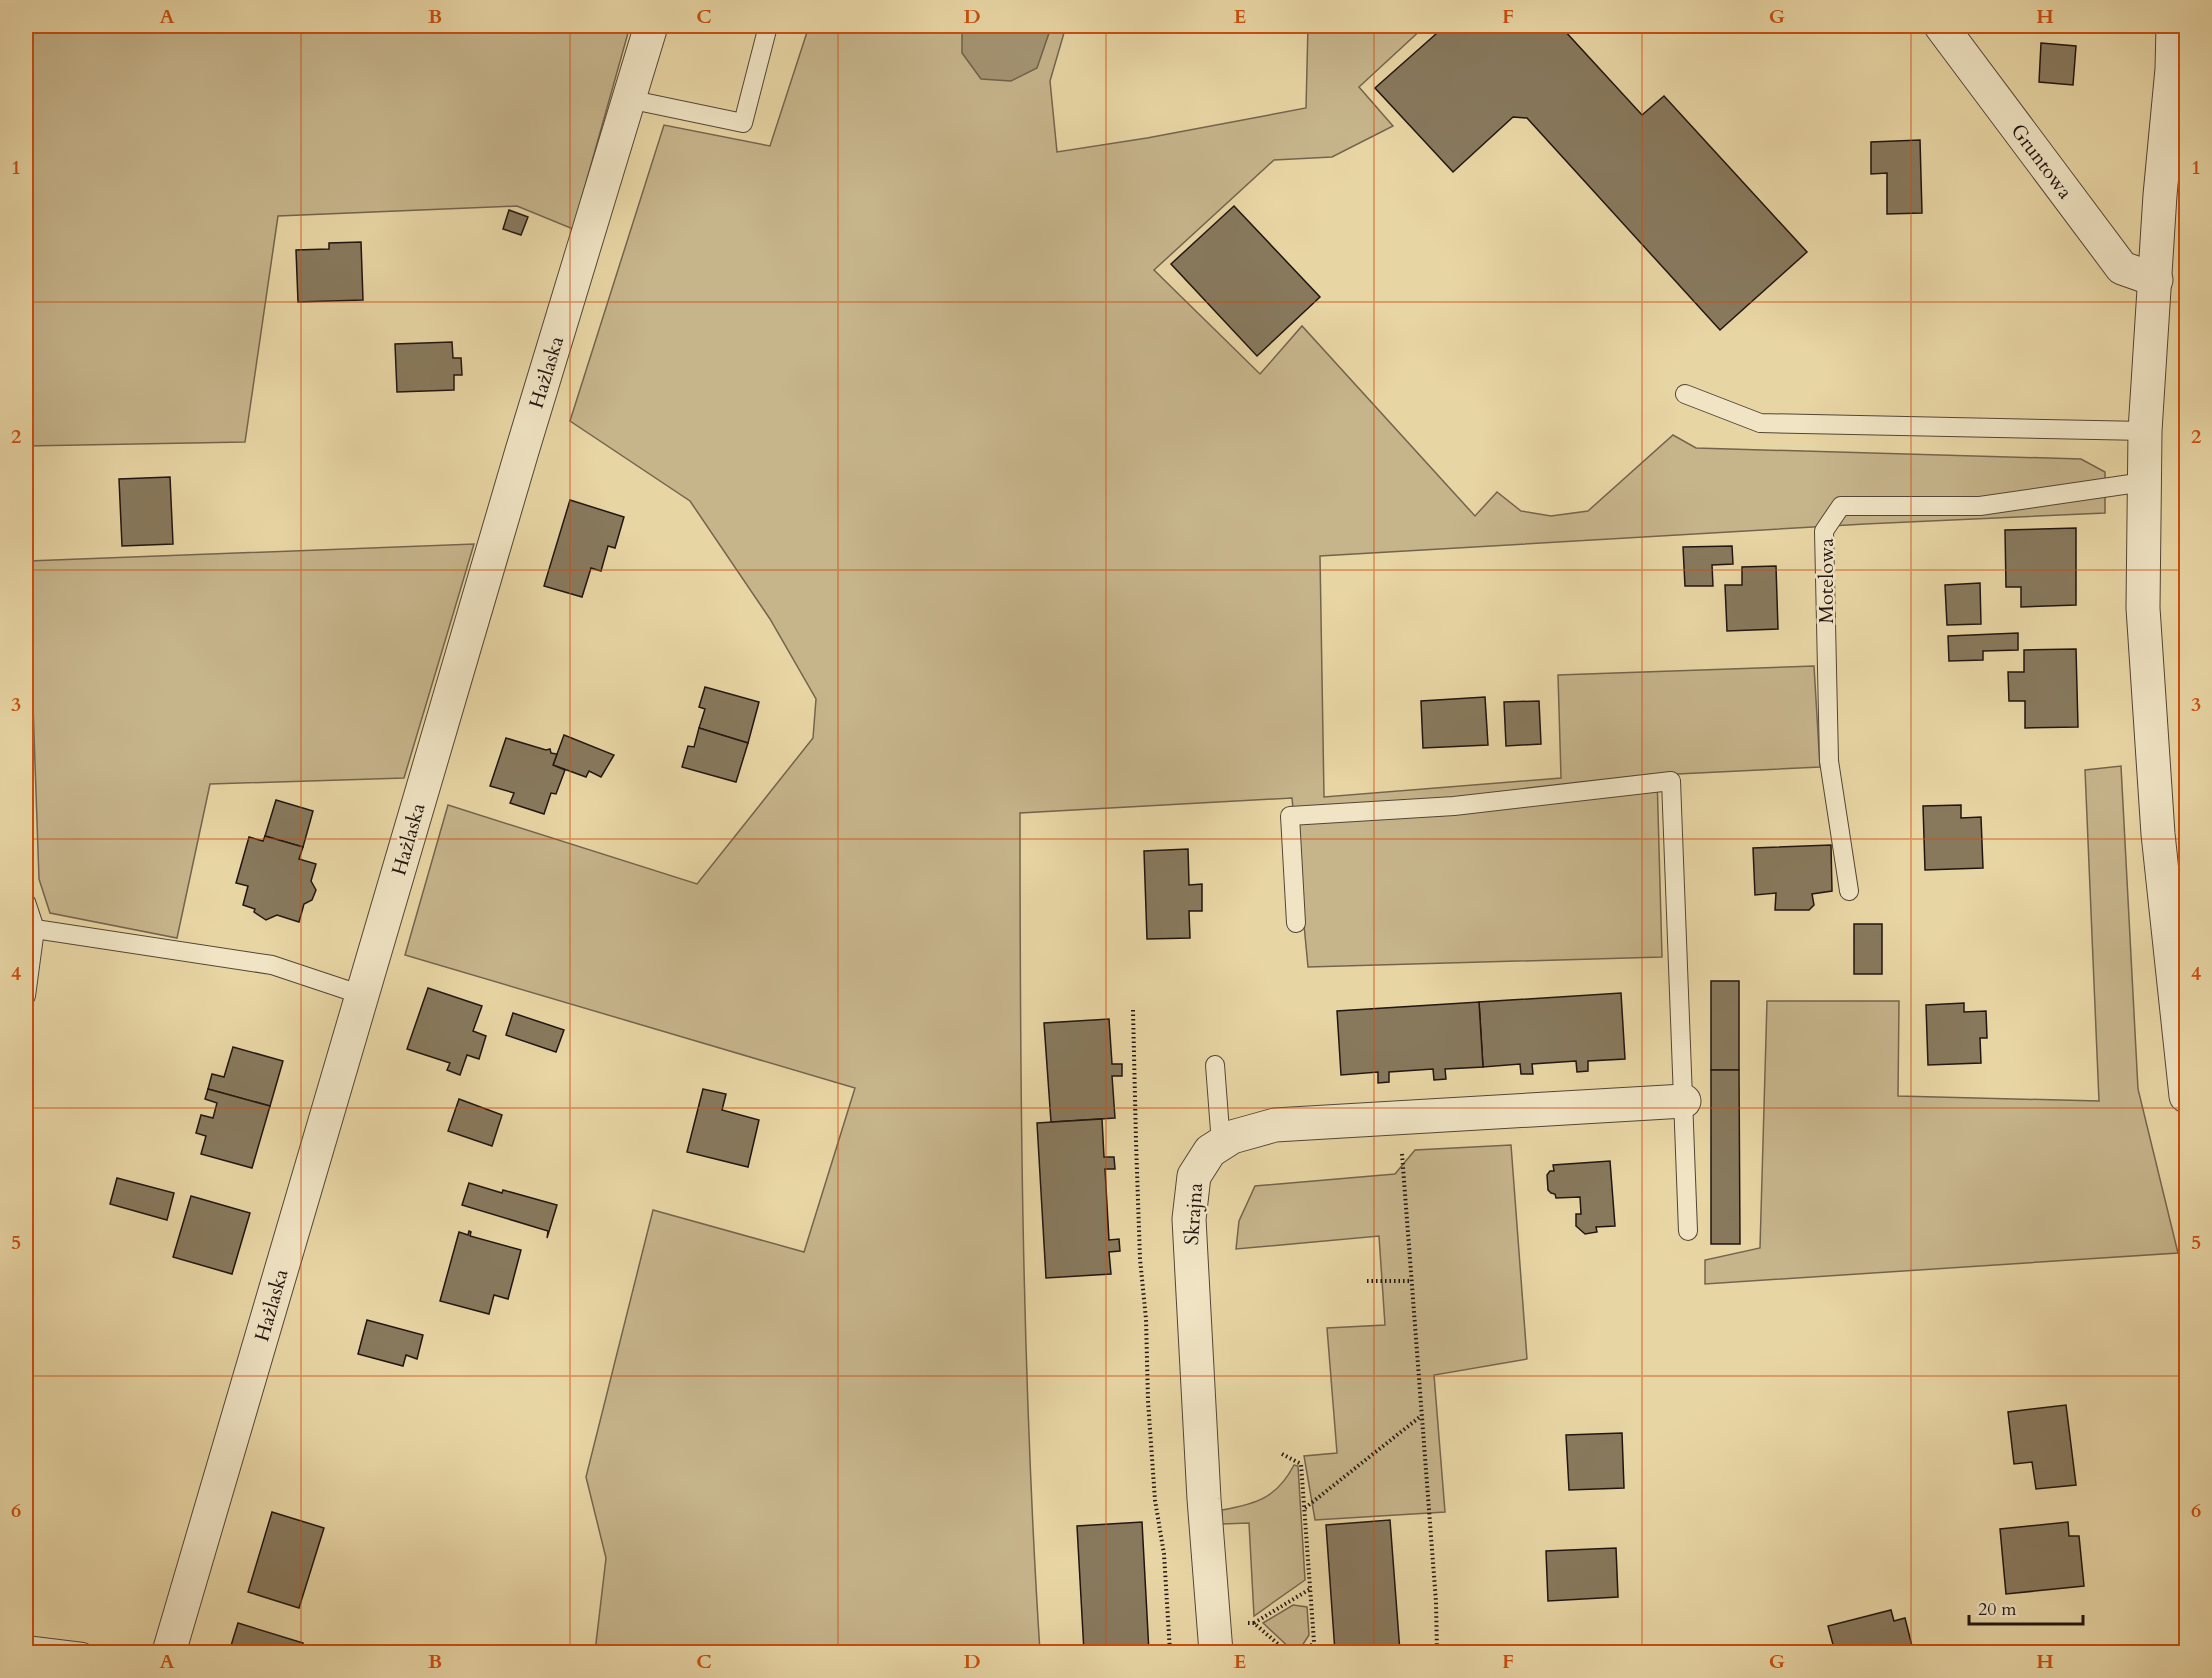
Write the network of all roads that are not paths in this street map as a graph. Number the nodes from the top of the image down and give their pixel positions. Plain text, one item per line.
1 (651, 26) edge
2 (768, 26) edge
3 (1941, 26) edge
4 (2173, 26) edge
5 (628, 99) junction
6 (2156, 280) junction
7 (1685, 394) dead end
8 (2145, 431) junction
9 (2144, 483) junction
10 (1849, 891) dead end
11 (26, 902) edge
12 (1296, 923) dead end
13 (35, 929) junction
14 (362, 995) junction
15 (26, 996) edge
16 (1215, 1065) dead end
17 (2187, 1096) edge
18 (1684, 1101) junction
19 (1221, 1144) junction
20 (1688, 1231) dead end
21 (26, 1645) edge
22 (83, 1653) edge
23 (169, 1653) edge
24 (1216, 1653) edge

1 - 5 street, Hażlaska
2 - 5 lane
3 - 6 street, Gruntowa
4 - 6 street
5 - 14 street, Hażlaska
6 - 8 street
7 - 8 lane
8 - 9 street
9 - 10 lane, Motelowa
9 - 17 street
11 - 13 lane
12 - 18 lane
13 - 14 lane
13 - 15 lane
14 - 23 street, Hażlaska
16 - 19 lane
18 - 19 street, Skrajna
18 - 20 lane
19 - 24 street, Skrajna
21 - 22 lane

